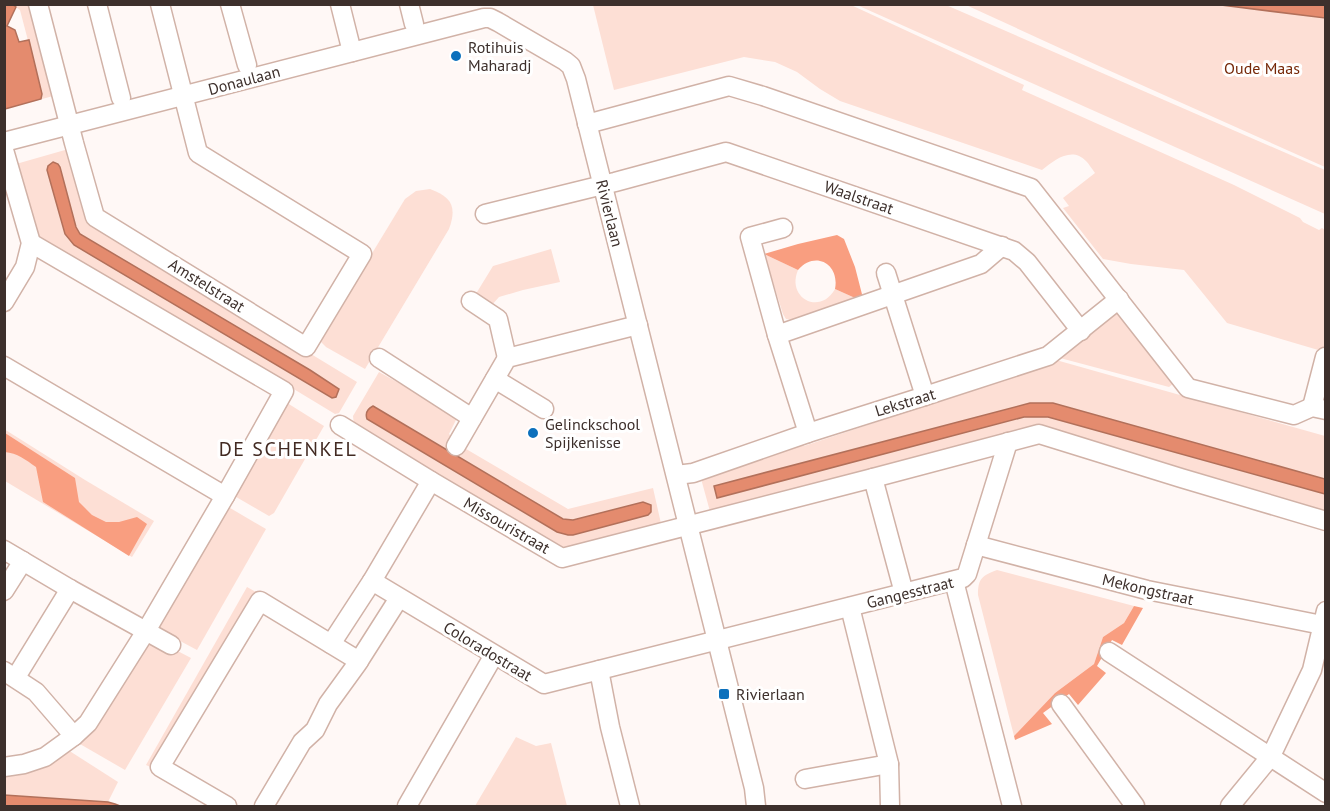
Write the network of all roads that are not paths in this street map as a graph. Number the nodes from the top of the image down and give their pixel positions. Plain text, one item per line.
1 (38, 4) edge
2 (97, 4) edge
3 (160, 4) edge
4 (230, 4) edge
5 (340, 4) edge
6 (409, 4) edge
7 (484, 18) joint
8 (414, 24) dead end
9 (352, 52) junction
10 (248, 65) dead end
11 (183, 96) junction
12 (121, 98) dead end
13 (587, 124) junction
14 (69, 125) junction
15 (4, 142) edge
16 (4, 150) edge
17 (603, 185) junction
18 (485, 214) dead end
19 (783, 228) dead end
20 (31, 243) junction
21 (1002, 246) junction
22 (886, 273) dead end
23 (892, 294) junction
24 (1119, 299) junction
25 (471, 301) dead end
26 (4, 302) edge
27 (638, 325) junction
28 (1081, 331) junction
29 (777, 335) junction
30 (1325, 357) edge
31 (379, 358) dead end
32 (507, 358) junction
33 (4, 366) edge
34 (495, 379) junction
35 (925, 396) junction
36 (1319, 408) edge
37 (544, 409) dead end
38 (472, 418) junction
39 (340, 425) dead end
40 (808, 433) junction
41 (1008, 442) junction
42 (456, 446) dead end
43 (676, 475) junction
44 (873, 478) junction
45 (431, 481) junction
46 (225, 496) junction
47 (1326, 521) edge
48 (689, 526) junction
49 (976, 545) junction
50 (4, 550) edge
51 (23, 561) junction
52 (372, 581) junction
53 (954, 581) junction
54 (70, 589) junction
55 (4, 591) edge
56 (904, 593) junction
57 (399, 598) junction
58 (850, 607) junction
59 (1324, 618) edge
60 (146, 630) junction
61 (717, 640) junction
62 (331, 644) junction
63 (171, 645) dead end
64 (1109, 652) dead end
65 (494, 655) junction
66 (359, 661) junction
67 (599, 670) junction
68 (1319, 672) edge
69 (10, 674) edge
70 (1061, 704) dead end
71 (74, 736) junction
72 (1271, 756) junction
73 (889, 764) junction
74 (4, 767) edge
75 (805, 779) dead end
76 (1326, 793) edge
77 (227, 807) edge
78 (264, 807) edge
79 (407, 807) edge
80 (630, 807) edge
81 (756, 807) edge
82 (890, 807) edge
83 (1012, 807) edge
84 (1136, 807) edge
85 (1230, 807) edge

1 - 14 street
2 - 12 street
3 - 11 street
4 - 10 street
5 - 9 street
6 - 8 street
7 - 9 street, Donaulaan
7 - 13 street, Rivierlaan
9 - 11 street, Donaulaan
11 - 14 street, Donaulaan
11 - 14 street, Amstelstraat
13 - 17 street, Rivierlaan
13 - 24 street
14 - 15 street, Donaulaan
16 - 20 street
17 - 18 street, Waalstraat
17 - 21 street, Waalstraat
17 - 27 street, Rivierlaan
19 - 29 street
20 - 26 street
20 - 46 street
21 - 23 street
21 - 28 street, Waalstraat
22 - 23 street
23 - 29 street
23 - 35 street
24 - 28 street, Lekstraat
24 - 36 street
25 - 32 street
27 - 32 street
27 - 43 street, Rivierlaan
28 - 35 street, Lekstraat
29 - 40 street
30 - 36 street
31 - 38 street
32 - 34 street
33 - 46 street
34 - 37 street
34 - 38 street
35 - 40 street, Lekstraat
38 - 42 street
39 - 45 street, Missouristraat
40 - 43 street, Lekstraat
41 - 44 street
41 - 47 street
41 - 49 street, Gangesstraat
43 - 48 street, Rivierlaan
44 - 48 street, Missouristraat
44 - 56 street
45 - 48 street, Missouristraat
45 - 52 street
46 - 60 street
48 - 61 street, Rivierlaan
49 - 53 street, Gangesstraat
49 - 59 street, Mekongstraat
50 - 51 street
51 - 54 street
51 - 55 street
52 - 57 street, Coloradostraat
52 - 62 street
53 - 56 street, Gangesstraat
53 - 83 street
54 - 60 street
54 - 69 street
56 - 58 street, Gangesstraat
57 - 65 street, Coloradostraat
57 - 66 street
58 - 61 street, Gangesstraat
58 - 73 street
59 - 68 street
60 - 63 street
60 - 71 street
61 - 67 street, Coloradostraat
61 - 81 street, Rivierlaan
62 - 66 street
62 - 77 street
64 - 72 street
65 - 67 street, Coloradostraat
65 - 79 street
66 - 78 street
67 - 80 street
68 - 72 street
69 - 71 street
70 - 84 street
71 - 74 street
72 - 76 street
72 - 85 street
73 - 75 street
73 - 82 street

